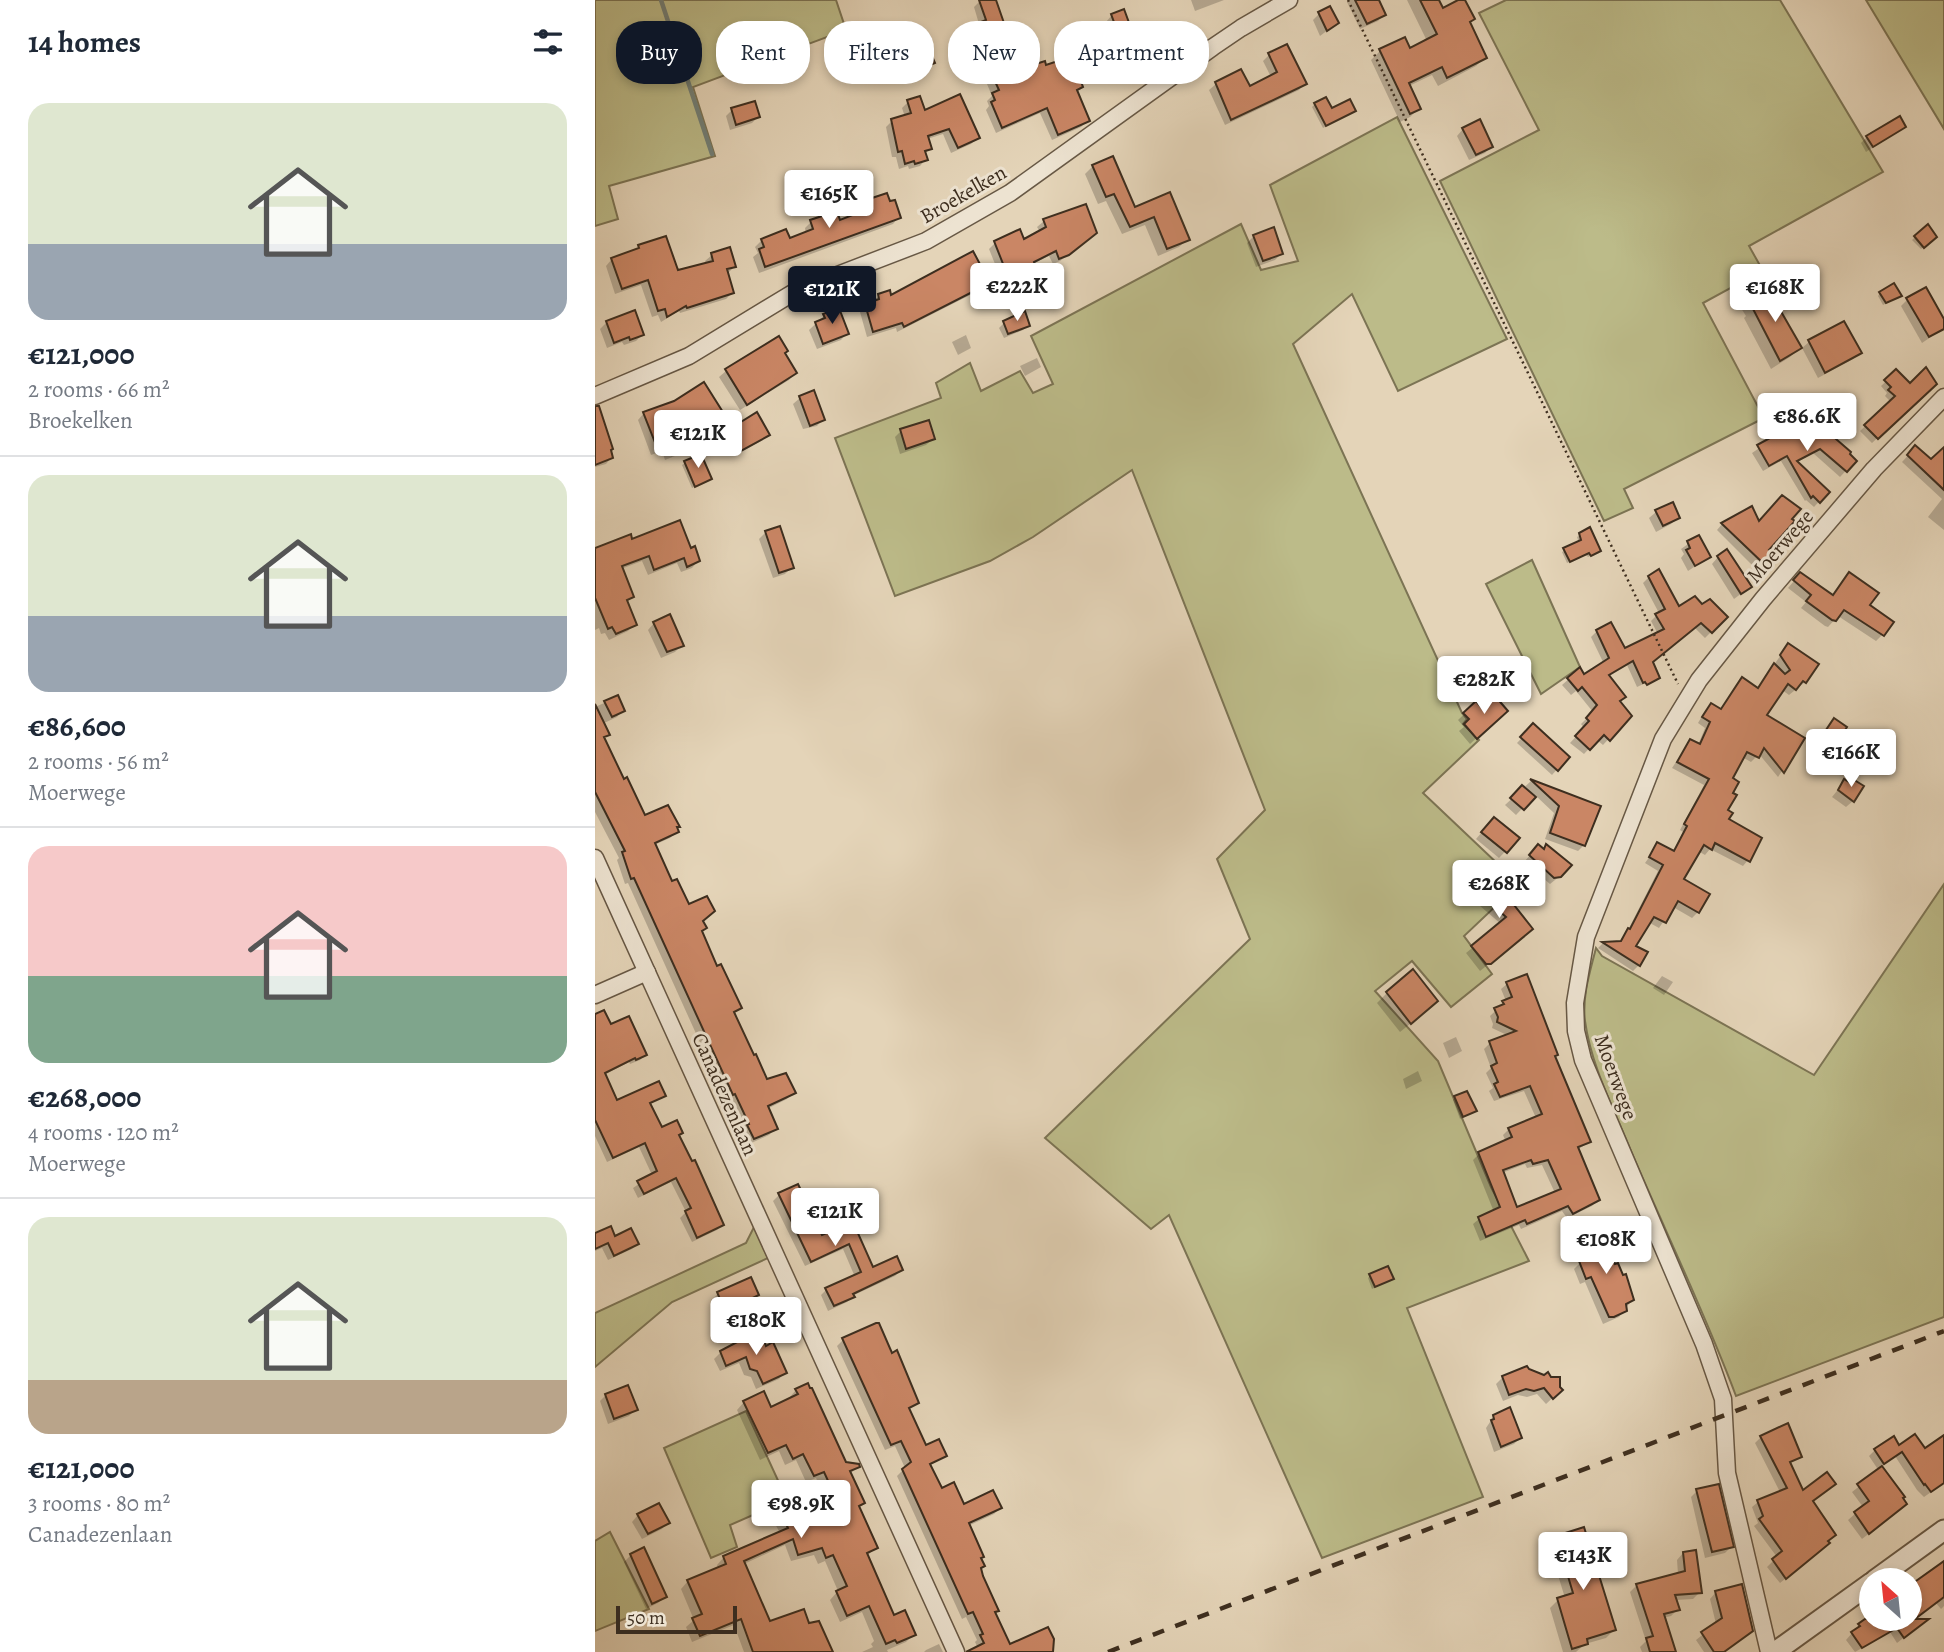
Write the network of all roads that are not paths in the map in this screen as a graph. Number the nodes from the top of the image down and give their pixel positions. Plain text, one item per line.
1 (1289, 0) edge
2 (595, 396) edge
3 (1944, 397) edge
4 (595, 858) edge
5 (646, 972) junction
6 (595, 995) edge
7 (1944, 1530) edge
8 (1892, 1568) edge
9 (1859, 1592) edge
10 (956, 1652) edge
11 (1769, 1652) edge
12 (1775, 1652) edge

1 - 2 street, Broekelken
3 - 11 street, Moerwege
4 - 5 street, Canadezenlaan
5 - 6 street
5 - 10 street, Canadezenlaan
7 - 8 street
9 - 12 street

